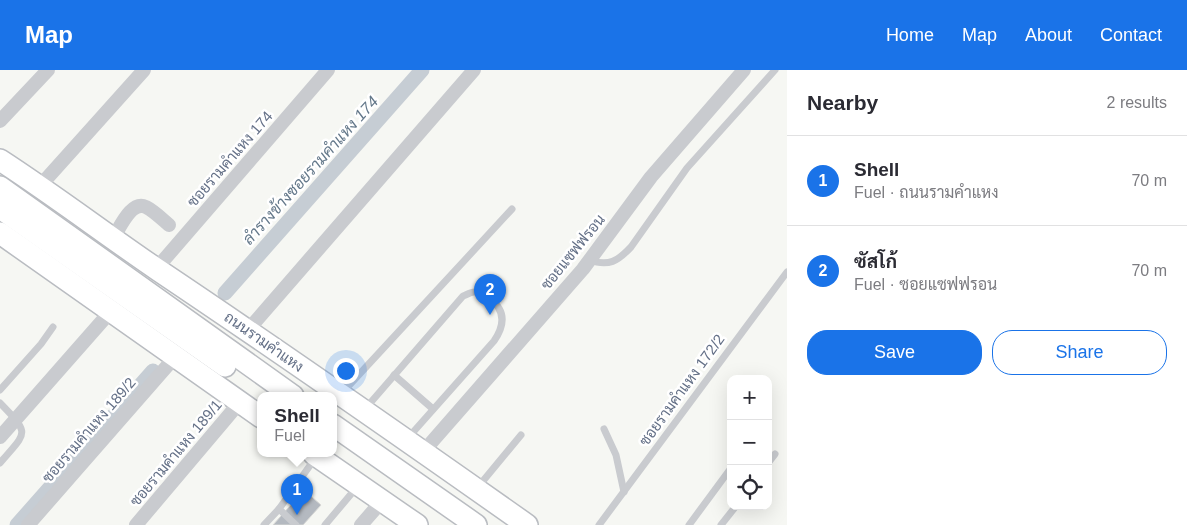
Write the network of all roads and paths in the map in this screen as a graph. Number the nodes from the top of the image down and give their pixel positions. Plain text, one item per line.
1 (48, 70) edge
2 (144, 70) edge
3 (328, 70) edge
4 (474, 70) edge
5 (744, 70) edge
6 (775, 70) edge
7 (0, 121) edge
8 (0, 160) edge
9 (40, 186) junction
10 (0, 187) edge
11 (0, 208) edge
12 (512, 210) dead end
13 (169, 225) dead end
14 (0, 233) edge
15 (113, 238) junction
16 (589, 260) junction
17 (156, 269) junction
18 (787, 272) edge
19 (111, 311) junction
20 (53, 327) dead end
21 (248, 330) junction
22 (175, 357) junction
23 (394, 376) junction
24 (0, 390) edge
25 (262, 392) edge
26 (286, 392) edge
27 (336, 392) edge
28 (337, 393) edge
29 (340, 395) junction
30 (240, 402) junction
31 (0, 403) edge
32 (433, 408) junction
33 (363, 411) junction
34 (257, 414) edge
35 (16, 419) junction
36 (337, 428) edge
37 (604, 429) dead end
38 (521, 435) dead end
39 (0, 437) edge
40 (337, 445) edge
41 (415, 446) junction
42 (775, 454) dead end
43 (314, 457) edge
44 (318, 457) edge
45 (772, 458) edge
46 (0, 463) edge
47 (727, 473) edge
48 (358, 485) junction
49 (476, 489) junction
50 (624, 492) junction
51 (382, 501) junction
52 (279, 509) junction
53 (733, 510) edge
54 (28, 525) edge
55 (136, 525) edge
56 (264, 525) edge
57 (296, 525) edge
58 (325, 525) edge
59 (361, 525) edge
60 (417, 525) edge
61 (452, 525) edge
62 (476, 525) edge
63 (527, 525) edge
64 (600, 525) edge
65 (688, 525) edge
66 (721, 525) edge

1 - 7 street
2 - 9 street
3 - 17 street, ซอยรามคำแหง 174
4 - 21 street
5 - 16 street, ซอยแซฟฟรอน
6 - 16 lane
8 - 9 main road, ถนนรามคำแหง
9 - 15 main road, ถนนรามคำแหง
10 - 26 main road, ถนนรามคำแหง
11 - 25 main road
12 - 29 lane
13 - 15 street
14 - 19 main road
15 - 17 main road, ถนนรามคำแหง
16 - 41 street, ซอยแซฟฟรอน
17 - 21 main road, ถนนรามคำแหง
18 - 50 lane, ซอยรามคำแหง 172/2
19 - 22 main road
19 - 35 street
20 - 24 lane
21 - 27 main road, ถนนรามคำแหง
22 - 30 main road
22 - 54 street, ซอยรามคำแหง 189/2
23 - 32 lane
23 - 32 lane
23 - 33 lane
28 - 29 main road, ถนนรามคำแหง
29 - 33 main road, ถนนรามคำแหง
30 - 34 main road
30 - 55 street, ซอยรามคำแหง 189/1
31 - 35 lane
32 - 41 lane
33 - 41 main road, ถนนรามคำแหง
35 - 39 street
35 - 46 lane
36 - 62 main road
37 - 50 lane
38 - 49 lane
40 - 61 main road
41 - 49 main road, ถนนรามคำแหง
42 - 45 lane
43 - 52 lane
44 - 48 main road
47 - 65 lane
48 - 51 main road
48 - 58 lane
49 - 63 main road, ถนนรามคำแหง
50 - 64 lane, ซอยรามคำแหง 172/2
51 - 59 street
51 - 60 main road
52 - 56 lane
52 - 57 lane
53 - 66 lane

